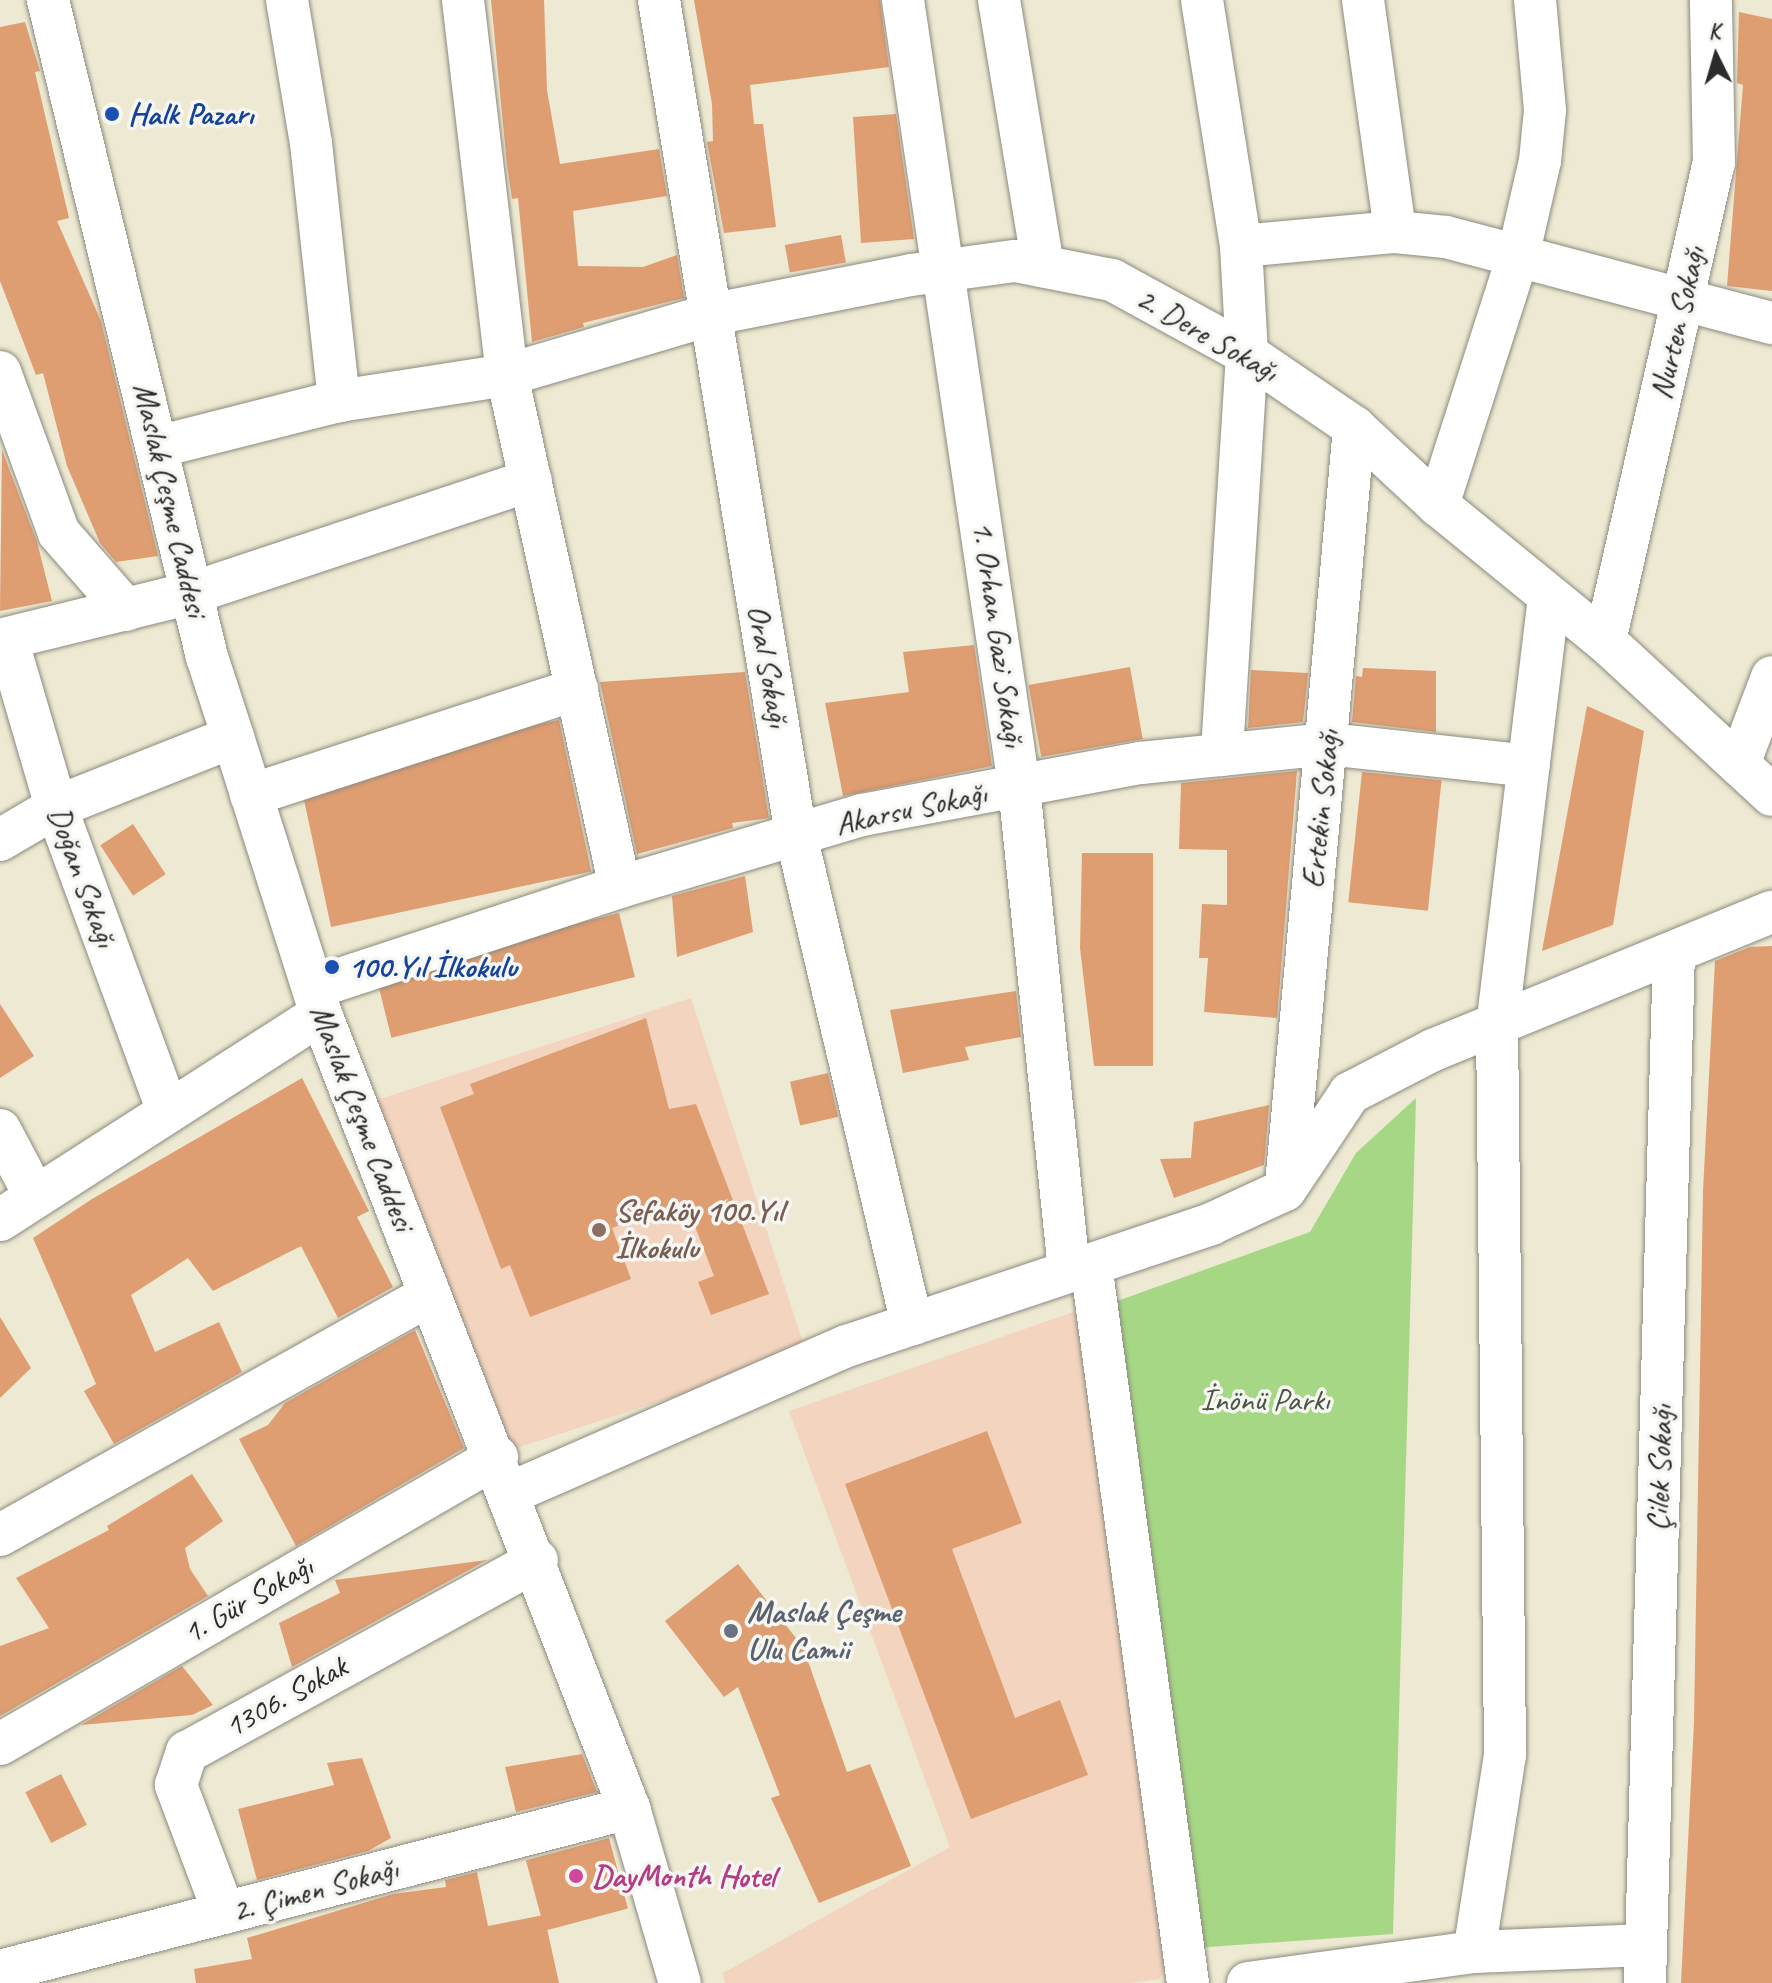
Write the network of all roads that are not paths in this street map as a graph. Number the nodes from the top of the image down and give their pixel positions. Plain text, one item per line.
1 (48, 0) edge
2 (287, 0) edge
3 (463, 0) edge
4 (659, 0) edge
5 (903, 0) edge
6 (999, 0) edge
7 (1202, 0) edge
8 (1363, 0) edge
9 (1535, 0) edge
10 (1711, 0) edge
11 (1395, 232) junction
12 (1241, 246) junction
13 (1518, 256) junction
14 (1043, 266) junction
15 (947, 270) junction
16 (1683, 300) junction
17 (709, 315) junction
18 (1772, 323) edge
19 (1247, 354) junction
20 (0, 372) edge
21 (507, 375) junction
22 (339, 401) junction
23 (1354, 427) junction
24 (157, 447) junction
25 (531, 480) junction
26 (1438, 505) junction
27 (192, 593) junction
28 (1549, 597) junction
29 (126, 610) junction
30 (3, 639) edge
31 (1605, 641) junction
32 (1772, 677) edge
33 (577, 689) junction
34 (233, 737) junction
35 (1328, 744) junction
36 (1222, 755) junction
37 (1739, 764) junction
38 (1529, 766) junction
39 (1019, 786) junction
40 (251, 795) junction
41 (1772, 795) edge
42 (56, 807) junction
43 (796, 835) junction
44 (0, 840) edge
45 (620, 887) junction
46 (1772, 912) edge
47 (1674, 952) junction
48 (317, 1001) junction
49 (1497, 1024) junction
50 (168, 1111) junction
51 (0, 1130) edge
52 (1285, 1190) junction
53 (35, 1196) junction
54 (0, 1220) edge
55 (1080, 1268) junction
56 (429, 1295) junction
57 (912, 1324) junction
58 (503, 1475) junction
59 (0, 1535) edge
60 (537, 1560) junction
61 (0, 1744) edge
62 (629, 1808) junction
63 (224, 1913) junction
64 (1474, 1952) junction
65 (1646, 1964) edge
66 (57, 1970) edge
67 (0, 1971) edge
68 (680, 1983) edge
69 (1188, 1983) edge
70 (1248, 1983) edge

1 - 24 street, Maslak Çeşme Caddesi
2 - 22 street
3 - 21 street
4 - 17 street, Oral Sokağı
5 - 15 street, 1. Orhan Gazi Sokağı
6 - 14 street
7 - 12 street
8 - 11 street
9 - 13 street
10 - 16 street, Nurten Sokağı
11 - 12 street
11 - 13 street
12 - 19 street
13 - 16 street
13 - 26 street
14 - 15 street, 2. Dere Sokağı
14 - 19 street, 2. Dere Sokağı
15 - 17 street, 2. Dere Sokağı
15 - 39 street, 1. Orhan Gazi Sokağı
16 - 18 street
16 - 31 street, Nurten Sokağı
17 - 21 street, 2. Dere Sokağı
17 - 43 street, Oral Sokağı
19 - 23 street, 2. Dere Sokağı
19 - 36 street
20 - 29 street
21 - 22 street, 2. Dere Sokağı
21 - 25 street
22 - 24 street, 2. Dere Sokağı
23 - 26 street, 2. Dere Sokağı
23 - 35 street, Ertekin Sokağı
24 - 27 street, Maslak Çeşme Caddesi
25 - 27 street
25 - 33 street
26 - 28 street, 2. Dere Sokağı
27 - 29 street
27 - 34 street, Maslak Çeşme Caddesi
28 - 31 street, 2. Dere Sokağı
28 - 38 street
29 - 30 street
30 - 42 street, Doğan Sokağı
31 - 37 street, 2. Dere Sokağı
32 - 37 street
33 - 40 street
33 - 45 street
34 - 40 street, Maslak Çeşme Caddesi
34 - 42 street
35 - 36 street, Akarsu Sokağı
35 - 38 street, Akarsu Sokağı
35 - 52 street, Ertekin Sokağı
36 - 39 street, Akarsu Sokağı
37 - 41 street, 2. Dere Sokağı
38 - 49 street
39 - 43 street, Akarsu Sokağı
39 - 55 street, 1. Orhan Gazi Sokağı
40 - 48 street, Maslak Çeşme Caddesi
42 - 44 street
42 - 50 street, Doğan Sokağı
43 - 45 street, Akarsu Sokağı
43 - 57 street, Oral Sokağı
45 - 48 street, Akarsu Sokağı
46 - 47 street
47 - 49 street
47 - 65 street, Çilek Sokağı
48 - 50 street, Akarsu Sokağı
48 - 56 street, Maslak Çeşme Caddesi
49 - 52 street
49 - 64 street
50 - 53 street, Akarsu Sokağı
51 - 53 street
52 - 55 street, 1. Gür Sokağı
53 - 54 street, Akarsu Sokağı
55 - 57 street, 1. Gür Sokağı
55 - 69 street, 1. Orhan Gazi Sokağı
56 - 58 street, Maslak Çeşme Caddesi
56 - 59 street
57 - 58 street, 1. Gür Sokağı
58 - 60 street, Maslak Çeşme Caddesi
58 - 61 street, 1. Gür Sokağı
60 - 62 street, Maslak Çeşme Caddesi
60 - 63 street, 1306. Sokak
62 - 63 street, 2. Çimen Sokağı
62 - 68 street, Maslak Çeşme Caddesi
63 - 66 street, 2. Çimen Sokağı
64 - 65 street
64 - 70 street
66 - 67 street, 2. Çimen Sokağı

